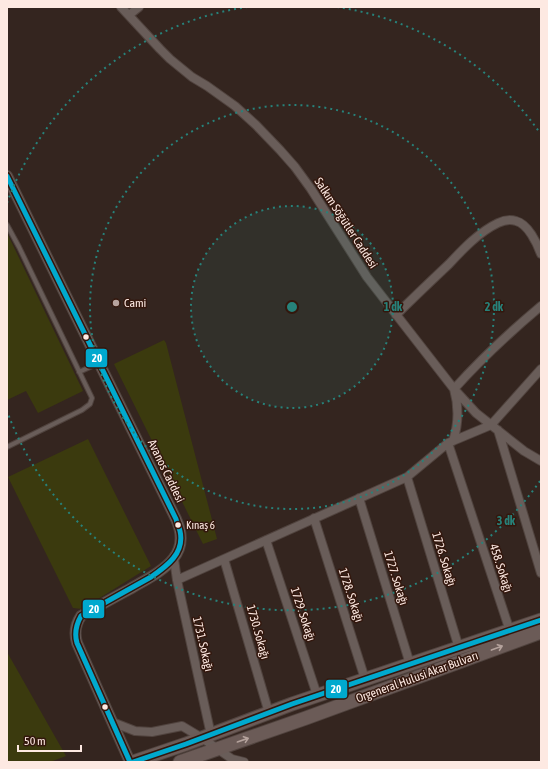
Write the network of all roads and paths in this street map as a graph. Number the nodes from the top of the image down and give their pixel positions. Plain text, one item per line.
1 (121, 7) edge
2 (139, 7) edge
3 (129, 15) junction
4 (7, 176) edge
5 (7, 225) edge
6 (541, 254) edge
7 (541, 306) edge
8 (396, 315) junction
9 (99, 363) junction
10 (541, 369) edge
11 (79, 372) junction
12 (454, 389) junction
13 (494, 428) junction
14 (450, 442) junction
15 (7, 447) edge
16 (541, 461) edge
17 (407, 477) junction
18 (359, 498) junction
19 (314, 518) junction
20 (266, 540) junction
21 (174, 559) junction
22 (224, 559) junction
23 (541, 573) edge
24 (177, 580) junction
25 (541, 620) edge
26 (510, 631) junction
27 (541, 632) edge
28 (459, 648) junction
29 (410, 664) junction
30 (365, 679) junction
31 (318, 695) junction
32 (268, 713) junction
33 (112, 722) junction
34 (207, 736) junction
35 (217, 749) junction
36 (132, 762) edge
37 (180, 762) edge
38 (244, 762) edge

1 - 3 street, Salkım Söğütler Caddesi
2 - 3 street
3 - 8 street, Salkım Söğütler Caddesi
4 - 9 street, Avanos Caddesi
5 - 11 lane
6 - 8 street
7 - 12 street
8 - 12 street, Salkım Söğütler Caddesi
9 - 11 lane
9 - 21 street, Avanos Caddesi
10 - 13 street
11 - 15 lane
12 - 13 street, Salkım Söğütler Caddesi
12 - 14 street
13 - 14 street
13 - 16 street, Salkım Söğütler Caddesi
13 - 23 street
14 - 17 street
14 - 26 street, 458. Sokağı
17 - 18 street
17 - 28 street, 1726. Sokağı
18 - 19 street
18 - 29 street, 1727. Sokağı
19 - 20 street
19 - 30 street, 1728. Sokağı
20 - 22 street
20 - 31 street, 1729. Sokağı
21 - 24 street, 1731. Sokağı
21 - 33 street
22 - 24 street
22 - 32 street, 1730. Sokağı
24 - 34 street, 1731. Sokağı
25 - 26 main road, Orgeneral Hulusi Akar Bulvarı
26 - 28 main road, Orgeneral Hulusi Akar Bulvarı
35 -> 27 main road, Orgeneral Hulusi Akar Bulvarı
28 - 29 main road, Orgeneral Hulusi Akar Bulvarı
29 - 30 main road, Orgeneral Hulusi Akar Bulvarı
30 - 31 main road, Orgeneral Hulusi Akar Bulvarı
31 - 32 main road, Orgeneral Hulusi Akar Bulvarı
32 - 34 main road, Orgeneral Hulusi Akar Bulvarı
33 - 34 street
33 - 36 street
34 - 35 street
34 - 36 main road, Orgeneral Hulusi Akar Bulvarı
35 - 37 main road, Orgeneral Hulusi Akar Bulvarı
35 - 38 street

